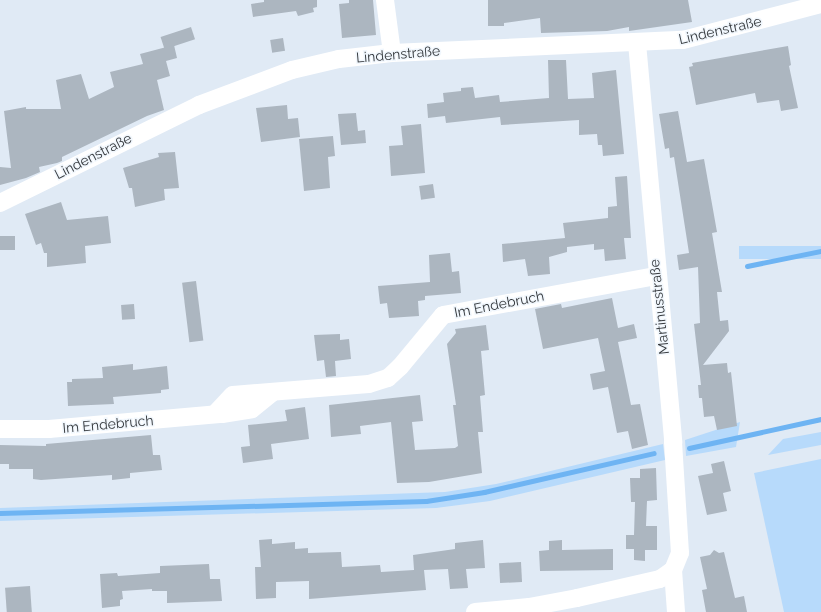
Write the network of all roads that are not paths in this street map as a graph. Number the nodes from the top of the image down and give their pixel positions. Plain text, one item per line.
1 (385, 0) edge
2 (821, 4) edge
3 (637, 43) junction
4 (392, 53) junction
5 (0, 203) edge
6 (656, 276) junction
7 (0, 428) edge
8 (673, 570) junction
9 (475, 612) edge
10 (676, 612) edge

1 - 4 street
2 - 3 street, Lindenstraße
3 - 4 street, Lindenstraße
3 - 6 street, Martinusstraße
4 - 5 street, Lindenstraße
6 - 7 street, Im Endebruch
6 - 8 street, Martinusstraße
8 - 9 street
8 - 10 street, Martinusstraße

